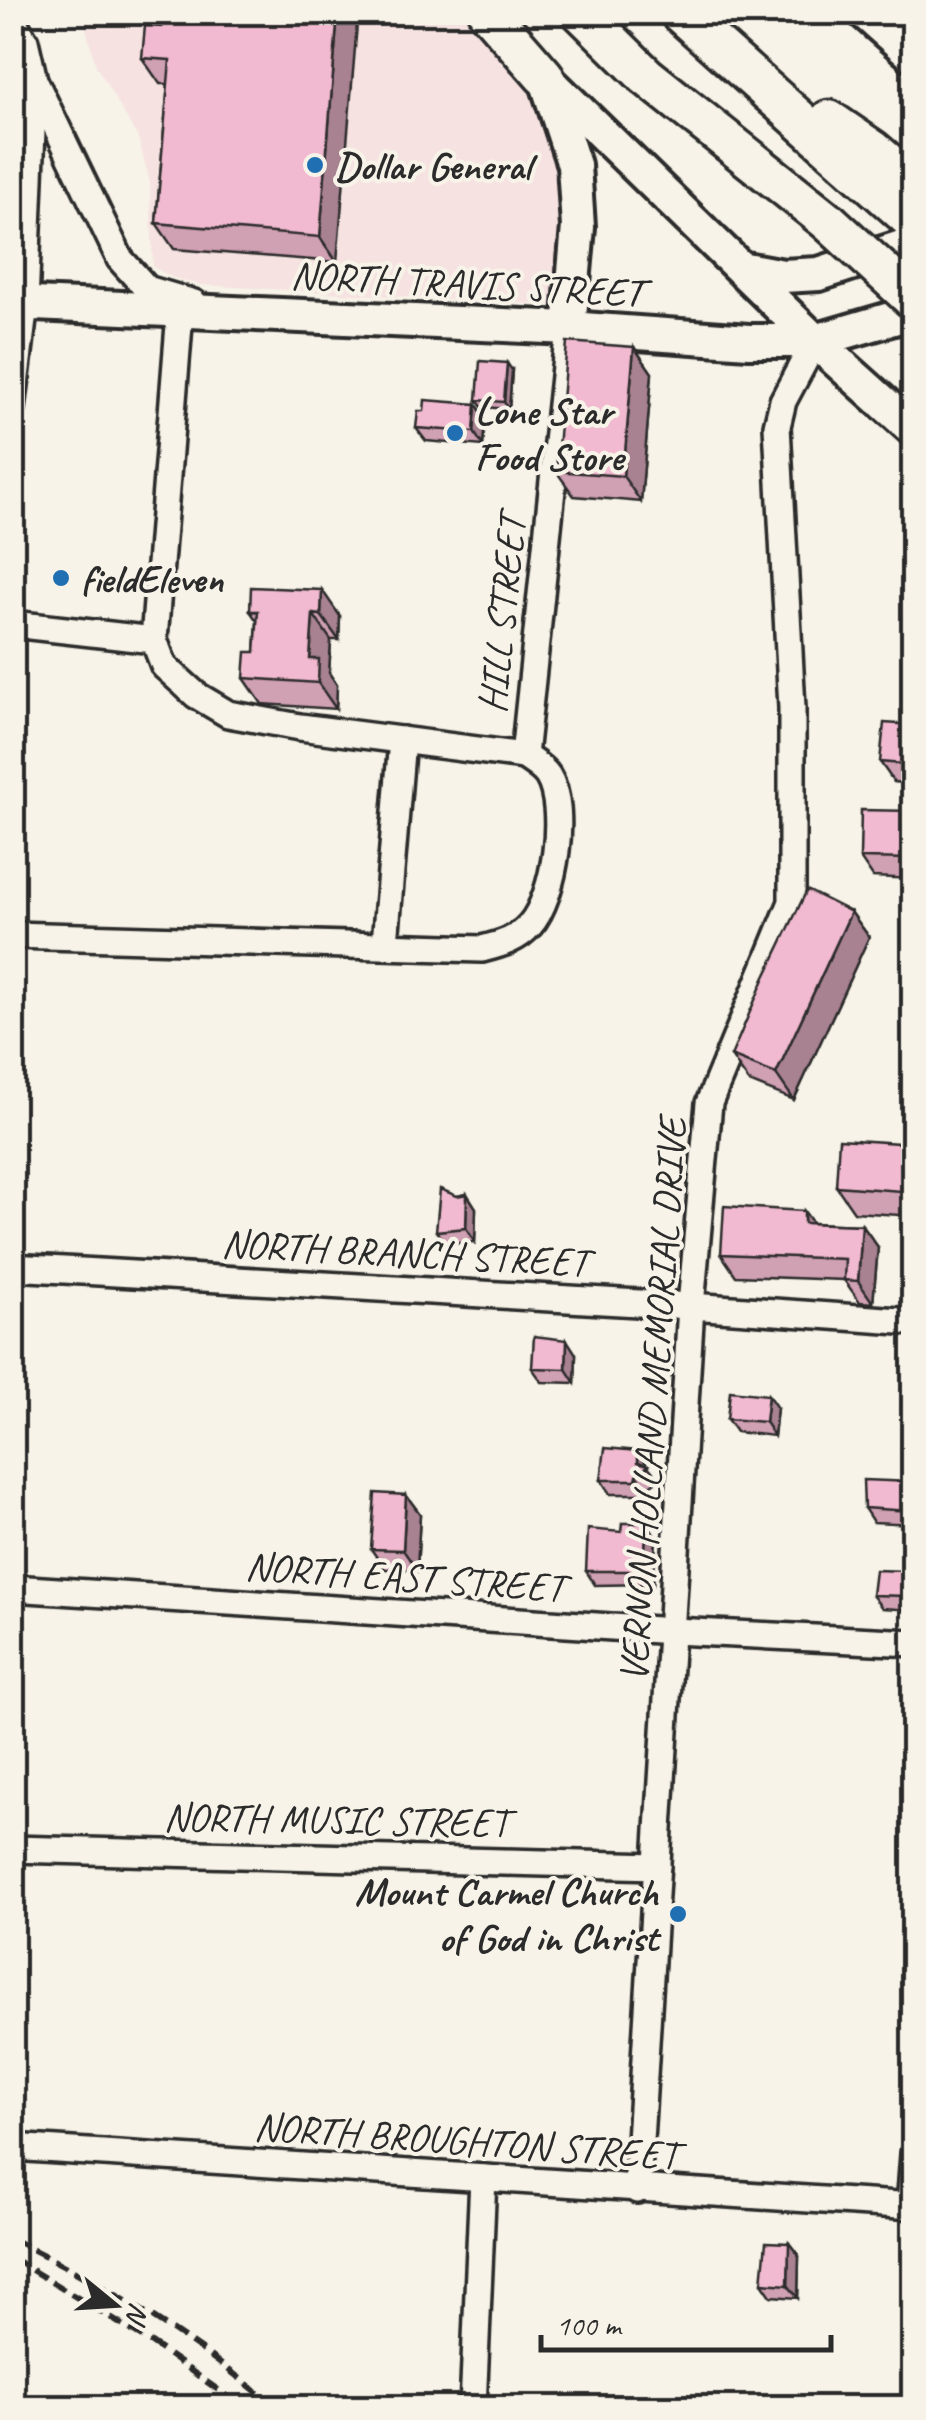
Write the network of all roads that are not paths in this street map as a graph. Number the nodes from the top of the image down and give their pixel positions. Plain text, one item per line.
1 (476, 12) edge
2 (488, 12) edge
3 (581, 12) edge
4 (680, 12) edge
5 (864, 12) edge
6 (13, 18) edge
7 (908, 44) edge
8 (717, 45) junction
9 (544, 76) junction
10 (34, 80) junction
11 (914, 186) edge
12 (914, 222) edge
13 (914, 243) edge
14 (744, 269) junction
15 (914, 300) edge
16 (18, 304) edge
17 (180, 312) junction
18 (914, 312) edge
19 (233, 314) junction
20 (569, 328) junction
21 (816, 341) junction
22 (12, 409) edge
23 (914, 430) edge
24 (12, 624) edge
25 (154, 640) junction
26 (402, 740) junction
27 (524, 756) junction
28 (12, 935) edge
29 (385, 943) junction
30 (12, 1268) edge
31 (692, 1306) junction
32 (914, 1322) edge
33 (12, 1588) edge
34 (673, 1631) junction
35 (914, 1643) edge
36 (12, 1848) edge
37 (658, 1866) junction
38 (12, 2147) edge
39 (914, 2154) edge
40 (483, 2178) junction
41 (637, 2190) junction
42 (912, 2206) edge
43 (473, 2408) edge

1 - 9 main road
2 - 9 highway
3 - 15 highway, bridge
4 - 8 highway
5 - 7 main road
6 - 10 street
8 - 11 highway
8 - 12 highway
9 - 14 main road
9 - 20 main road
10 - 16 street
10 - 19 street
13 - 14 main road
14 - 21 main road
16 - 17 main road, NORTH TRAVIS STREET
16 - 22 street
17 - 19 main road, NORTH TRAVIS STREET
17 - 25 street
18 - 21 main road, NORTH TRAVIS STREET
19 - 20 main road, NORTH TRAVIS STREET
20 - 21 main road, NORTH TRAVIS STREET
20 - 27 street, HILL STREET
21 - 23 main road
21 - 31 street, VERNON HOLLAND MEMORIAL DRIVE
24 - 25 street
25 - 26 street
26 - 27 street
26 - 29 street
27 - 29 street, HILL STREET
28 - 29 street
30 - 31 street, NORTH BRANCH STREET
31 - 32 street, NORTH BRANCH STREET
31 - 34 street, VERNON HOLLAND MEMORIAL DRIVE
33 - 34 street, NORTH EAST STREET
34 - 35 street, NORTH EAST STREET
34 - 37 street, VERNON HOLLAND MEMORIAL DRIVE
36 - 37 street, NORTH MUSIC STREET
37 - 41 street, VERNON HOLLAND MEMORIAL DRIVE
38 - 40 street, NORTH BROUGHTON STREET
39 - 42 street
40 - 41 street, NORTH BROUGHTON STREET
40 - 43 street
41 - 42 street, NORTH BROUGHTON STREET

